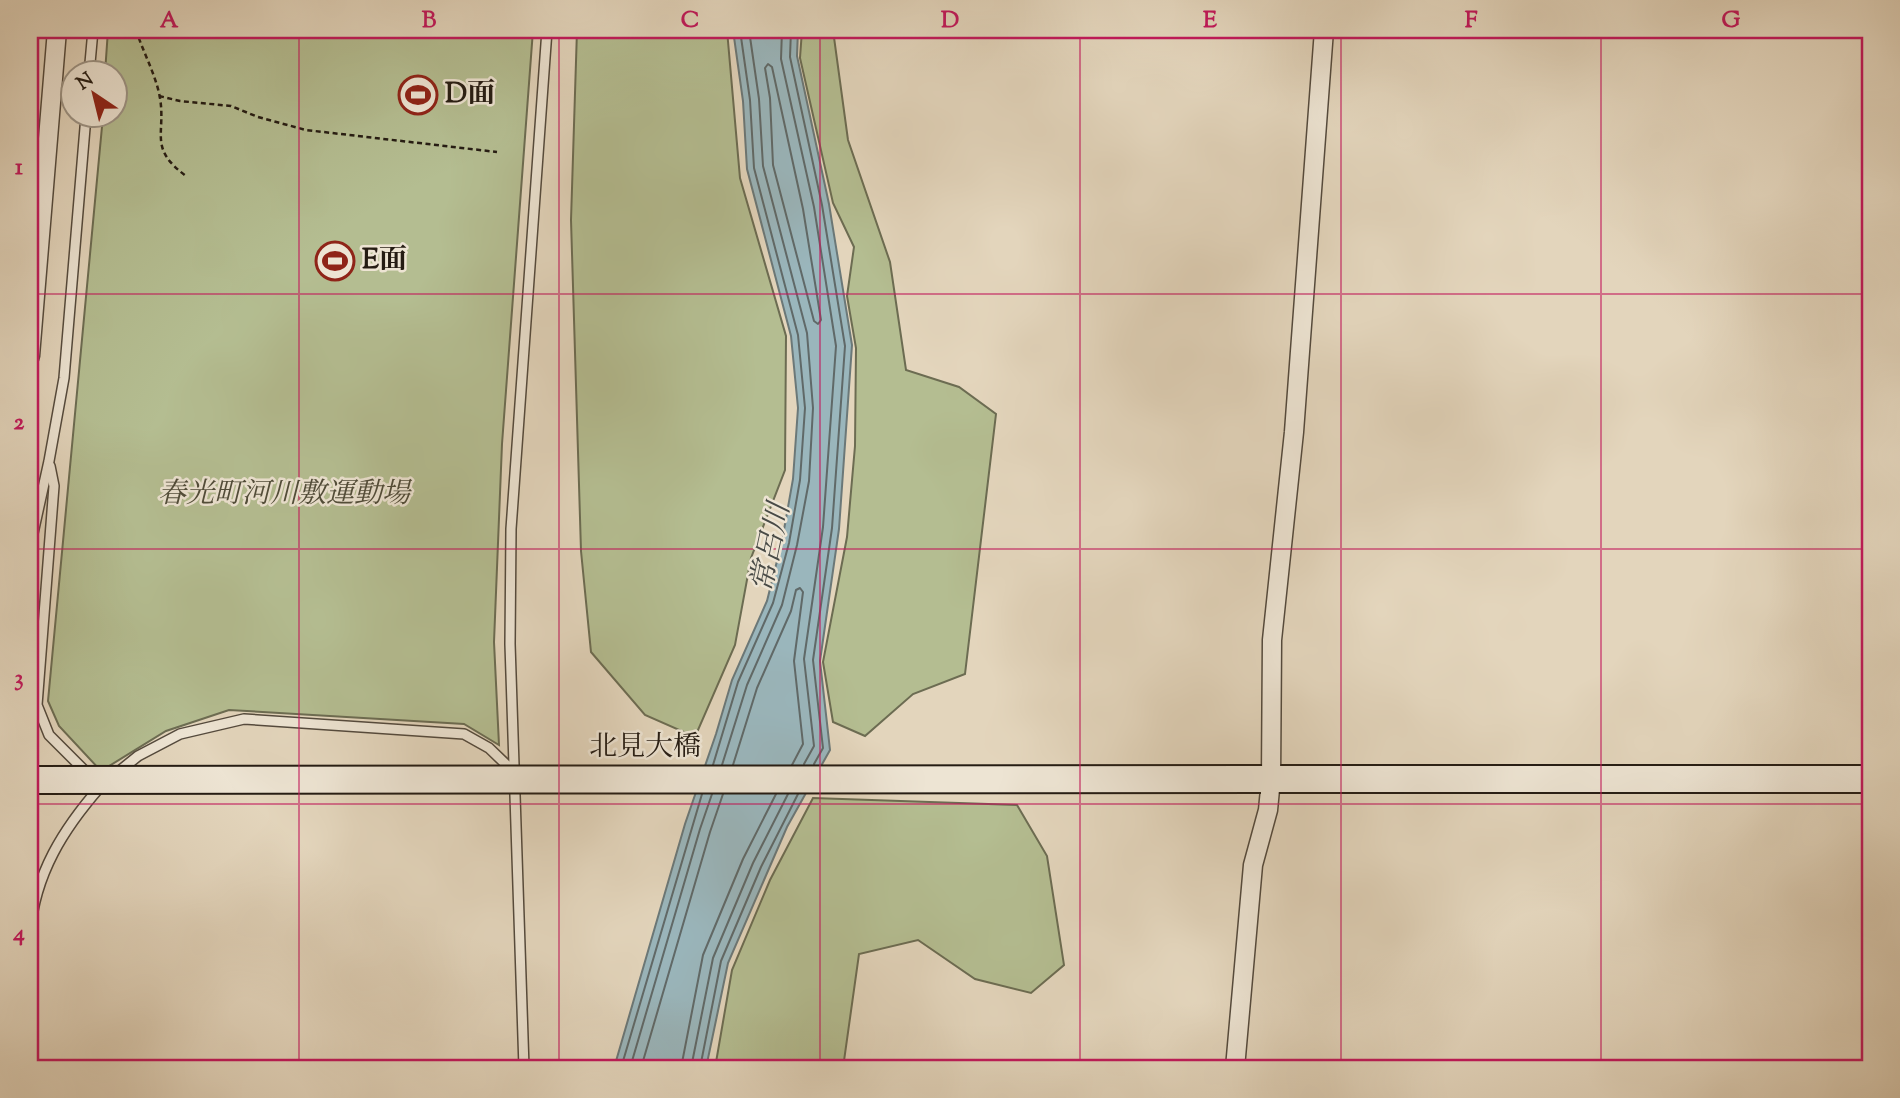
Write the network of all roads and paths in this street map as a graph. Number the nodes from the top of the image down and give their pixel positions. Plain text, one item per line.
1 (57, 30) edge
2 (93, 30) edge
3 (136, 30) edge
4 (547, 30) edge
5 (1324, 30) edge
6 (90, 60) edge
7 (159, 96) junction
8 (85, 130) edge
9 (497, 152) dead end
10 (186, 176) dead end
11 (30, 356) edge
12 (49, 461) junction
13 (30, 547) edge
14 (514, 772) junction
15 (1266, 779) junction
16 (1870, 779) edge
17 (30, 780) edge
18 (101, 786) junction
19 (30, 932) edge
20 (524, 1068) edge
21 (1235, 1068) edge

1 - 11 street
2 - 6 lane
3 - 7 path
4 - 14 lane
5 - 15 street
7 - 9 path
7 - 10 path
8 - 12 lane
12 - 13 lane
12 - 18 lane
14 - 18 lane
14 - 20 lane
15 - 16 street, 北見大橋
15 - 17 street, 北見大橋, bridge
15 - 21 street
18 - 19 lane

